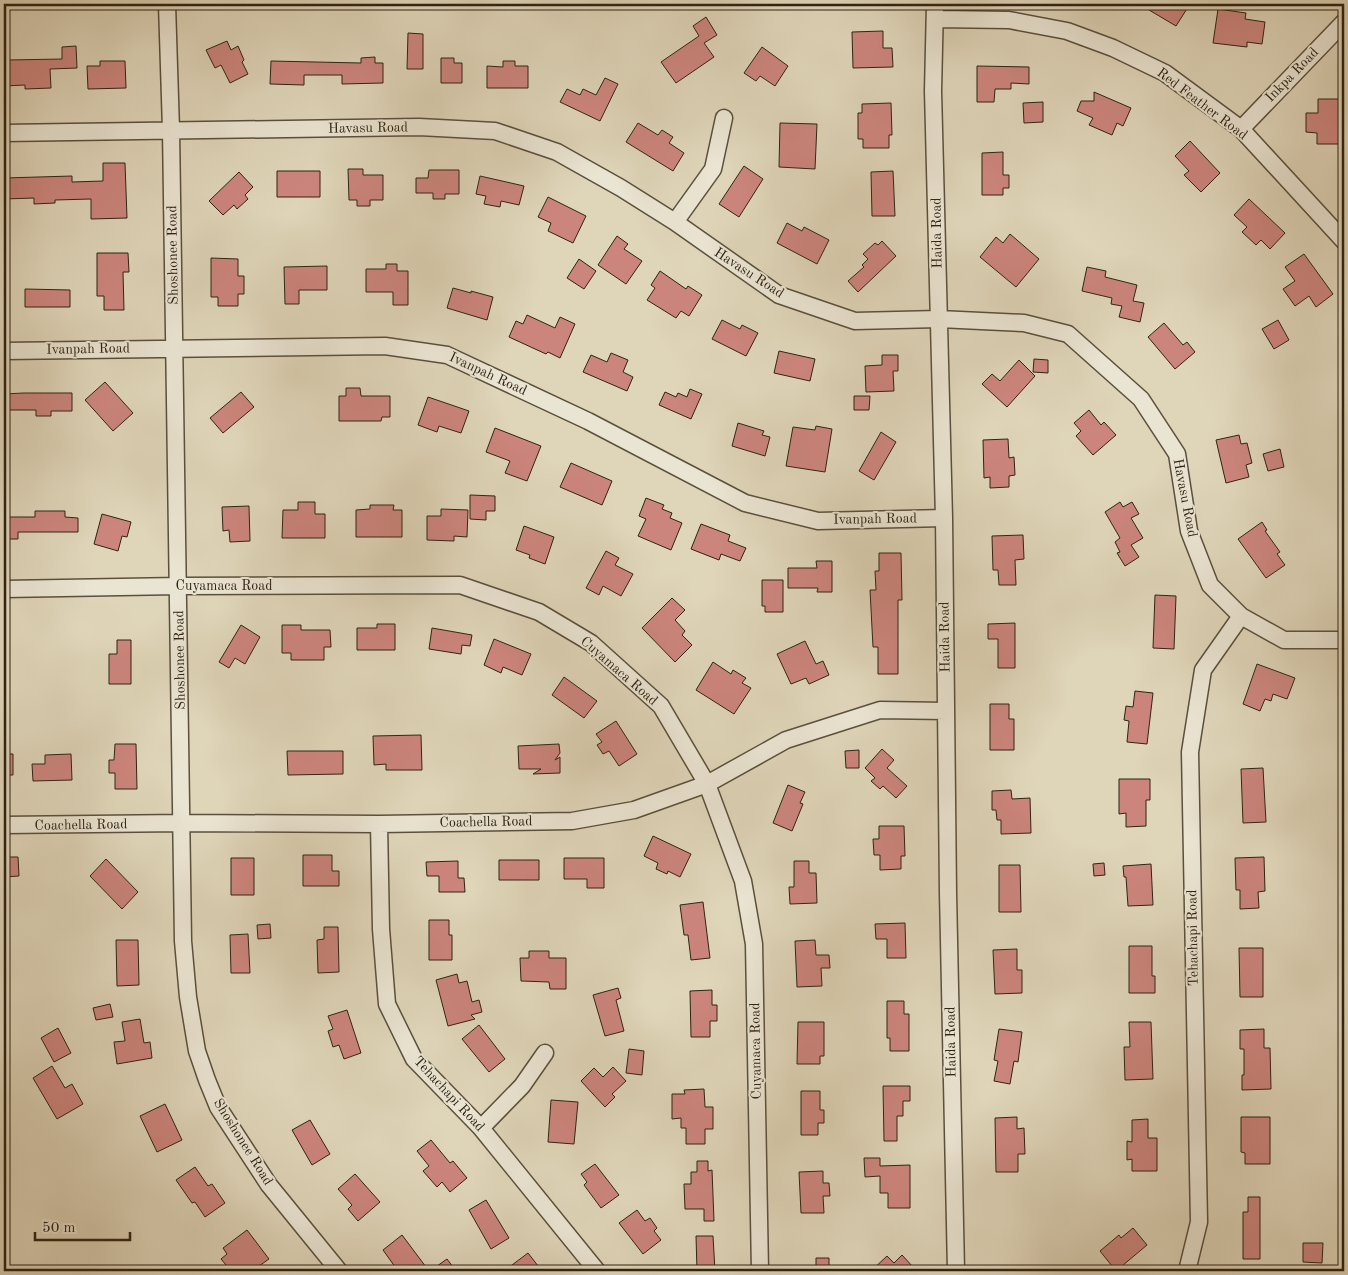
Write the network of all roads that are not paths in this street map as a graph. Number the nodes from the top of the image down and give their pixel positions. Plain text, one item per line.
1 (167, 4) edge
2 (935, 12) edge
3 (1344, 22) edge
4 (724, 118) dead end
5 (1240, 129) junction
6 (171, 130) junction
7 (4, 133) edge
8 (675, 222) junction
9 (1344, 241) edge
10 (939, 319) junction
11 (175, 348) junction
12 (4, 351) edge
13 (944, 518) junction
14 (179, 586) junction
15 (4, 589) edge
16 (1241, 616) junction
17 (1344, 640) edge
18 (946, 710) junction
19 (708, 784) junction
20 (182, 823) junction
21 (379, 824) junction
22 (4, 826) edge
23 (544, 1053) dead end
24 (481, 1128) junction
25 (331, 1268) edge
26 (597, 1271) edge
27 (760, 1271) edge
28 (956, 1271) edge
29 (1187, 1271) edge

1 - 6 street, Shoshonee Road
2 - 5 street, Red Feather Road
2 - 10 street, Haida Road
3 - 5 street, Inkpa Road
4 - 8 street
5 - 9 street, Red Feather Road
6 - 7 street, Havasu Road
6 - 8 street, Havasu Road
6 - 11 street, Shoshonee Road
8 - 10 street, Havasu Road
10 - 13 street, Haida Road
10 - 16 street, Havasu Road
11 - 12 street, Ivanpah Road
11 - 13 street, Ivanpah Road
11 - 14 street, Shoshonee Road
13 - 18 street, Haida Road
14 - 15 street, Cuyamaca Road
14 - 19 street, Cuyamaca Road
14 - 20 street, Shoshonee Road
16 - 17 street, Havasu Road
16 - 29 street, Tehachapi Road
18 - 19 street, Coachella Road
18 - 28 street, Haida Road
19 - 21 street, Coachella Road
19 - 27 street, Cuyamaca Road
20 - 21 street, Coachella Road
20 - 22 street, Coachella Road
20 - 25 street, Shoshonee Road
21 - 24 street, Tehachapi Road
23 - 24 street
24 - 26 street, Tehachapi Road

